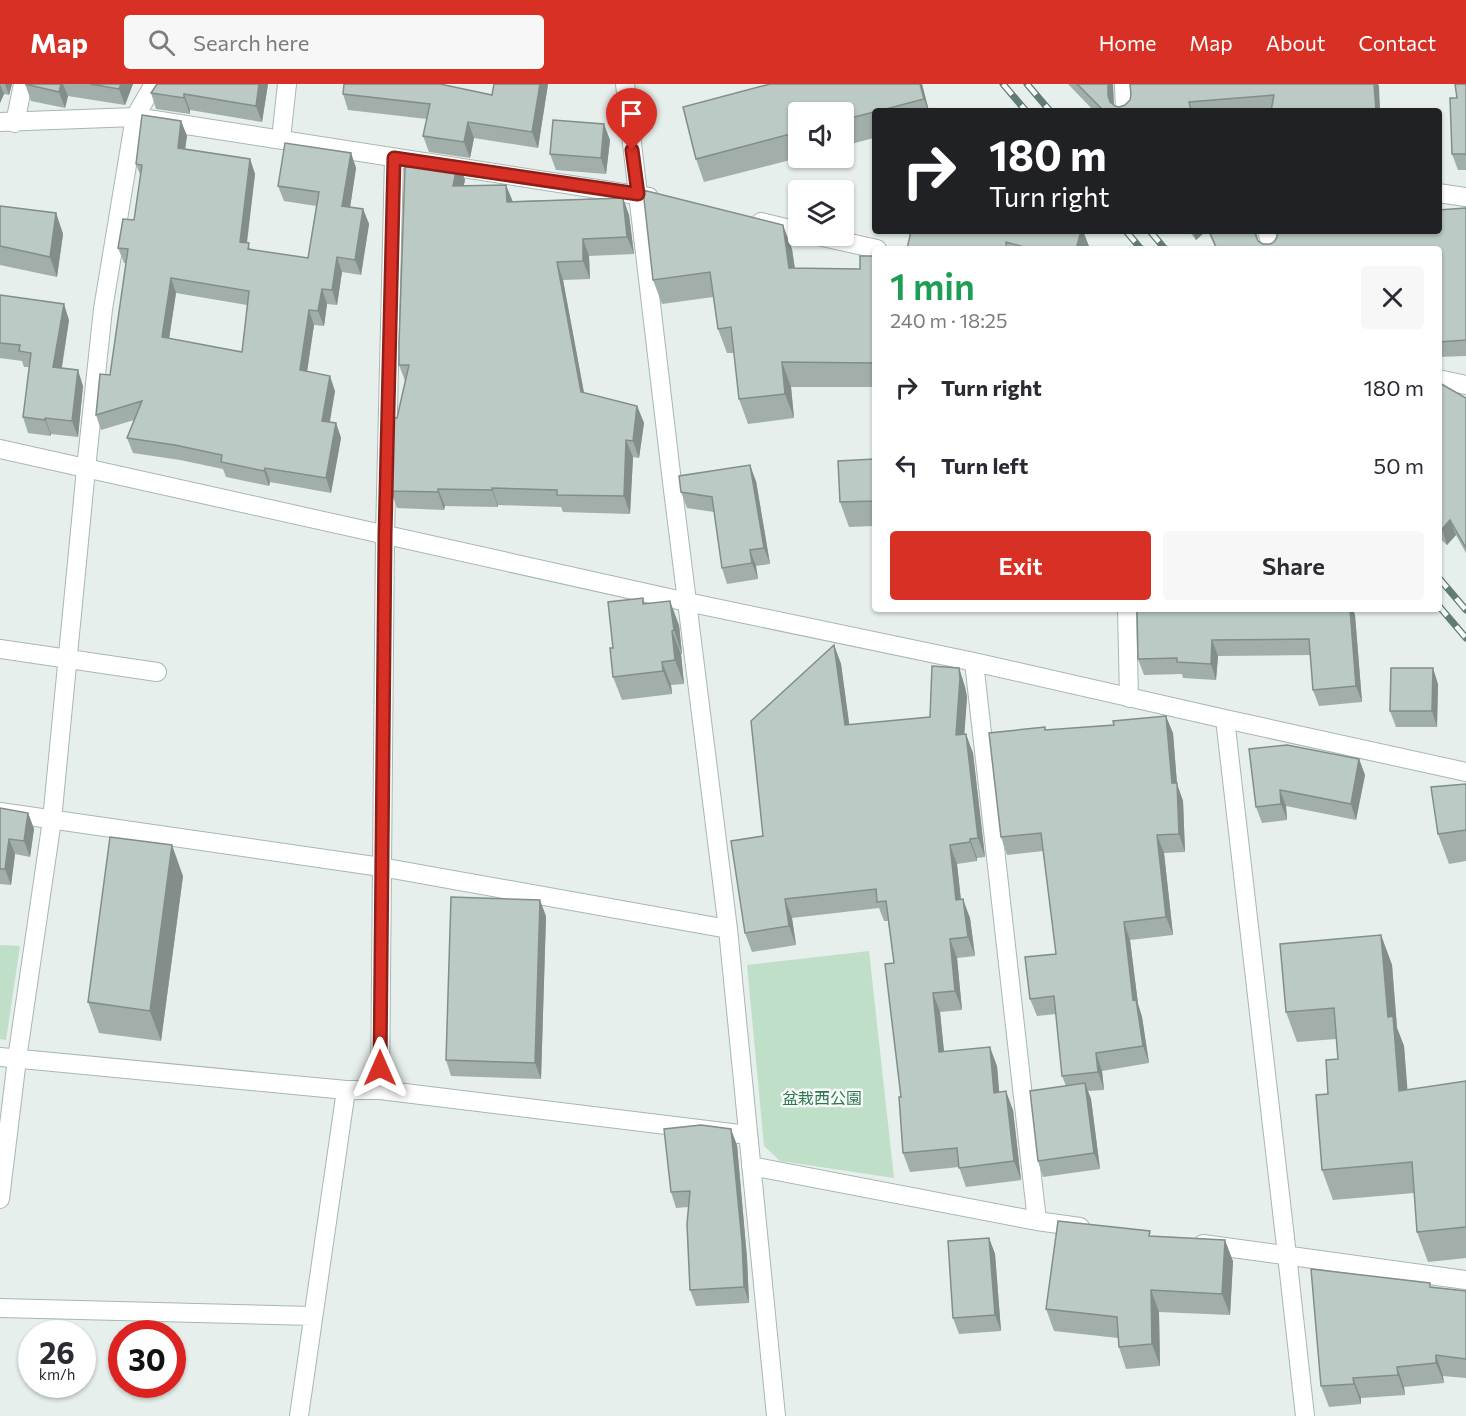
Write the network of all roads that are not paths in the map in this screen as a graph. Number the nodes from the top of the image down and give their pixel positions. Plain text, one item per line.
1 (23, 84) edge
2 (154, 84) edge
3 (287, 84) edge
4 (625, 84) edge
5 (1124, 84) edge
6 (1125, 108) edge
7 (135, 117) junction
8 (8, 122) edge
9 (281, 139) junction
10 (394, 158) junction
11 (638, 194) junction
12 (1442, 194) edge
13 (1466, 197) edge
14 (660, 200) edge
15 (741, 218) edge
16 (788, 229) edge
17 (854, 244) edge
18 (872, 248) edge
19 (1442, 380) edge
20 (1466, 386) edge
21 (0, 449) edge
22 (86, 469) junction
23 (385, 535) junction
24 (687, 602) junction
25 (1128, 612) edge
26 (0, 649) edge
27 (68, 659) junction
28 (974, 662) junction
29 (157, 672) dead end
30 (1129, 698) junction
31 (1225, 719) junction
32 (1466, 772) edge
33 (0, 812) edge
34 (52, 820) junction
35 (381, 867) junction
36 (728, 929) junction
37 (9, 1058) edge
38 (346, 1090) junction
39 (380, 1090) junction
40 (748, 1135) junction
41 (752, 1166) junction
42 (0, 1199) edge
43 (1037, 1221) junction
44 (1094, 1228) edge
45 (1185, 1241) edge
46 (1287, 1255) junction
47 (1466, 1280) edge
48 (0, 1308) edge
49 (313, 1316) junction
50 (299, 1416) edge
51 (776, 1416) edge
52 (1305, 1416) edge

1 - 8 street
2 - 7 street
3 - 9 street
4 - 11 street
5 - 6 street
7 - 8 street
7 - 9 street
7 - 22 street
9 - 10 street
10 - 11 street
10 - 23 street
11 - 14 street
11 - 24 street
12 - 13 street
15 - 16 street
17 - 18 street
19 - 20 street
21 - 22 street
22 - 23 street
22 - 27 street
23 - 24 street
23 - 35 street
24 - 28 street
24 - 36 street
25 - 30 street
26 - 27 street
27 - 29 street
27 - 34 street
28 - 30 street
28 - 43 street
30 - 31 street
31 - 32 street
31 - 46 street
33 - 34 street
34 - 35 street
34 - 37 street
35 - 36 street
35 - 39 street
36 - 40 street
37 - 38 street
37 - 42 street
38 - 39 street
38 - 49 street
39 - 40 street
40 - 41 street
41 - 43 street
41 - 51 street
43 - 44 street
45 - 46 street
46 - 47 street
46 - 52 street
48 - 49 street
49 - 50 street

